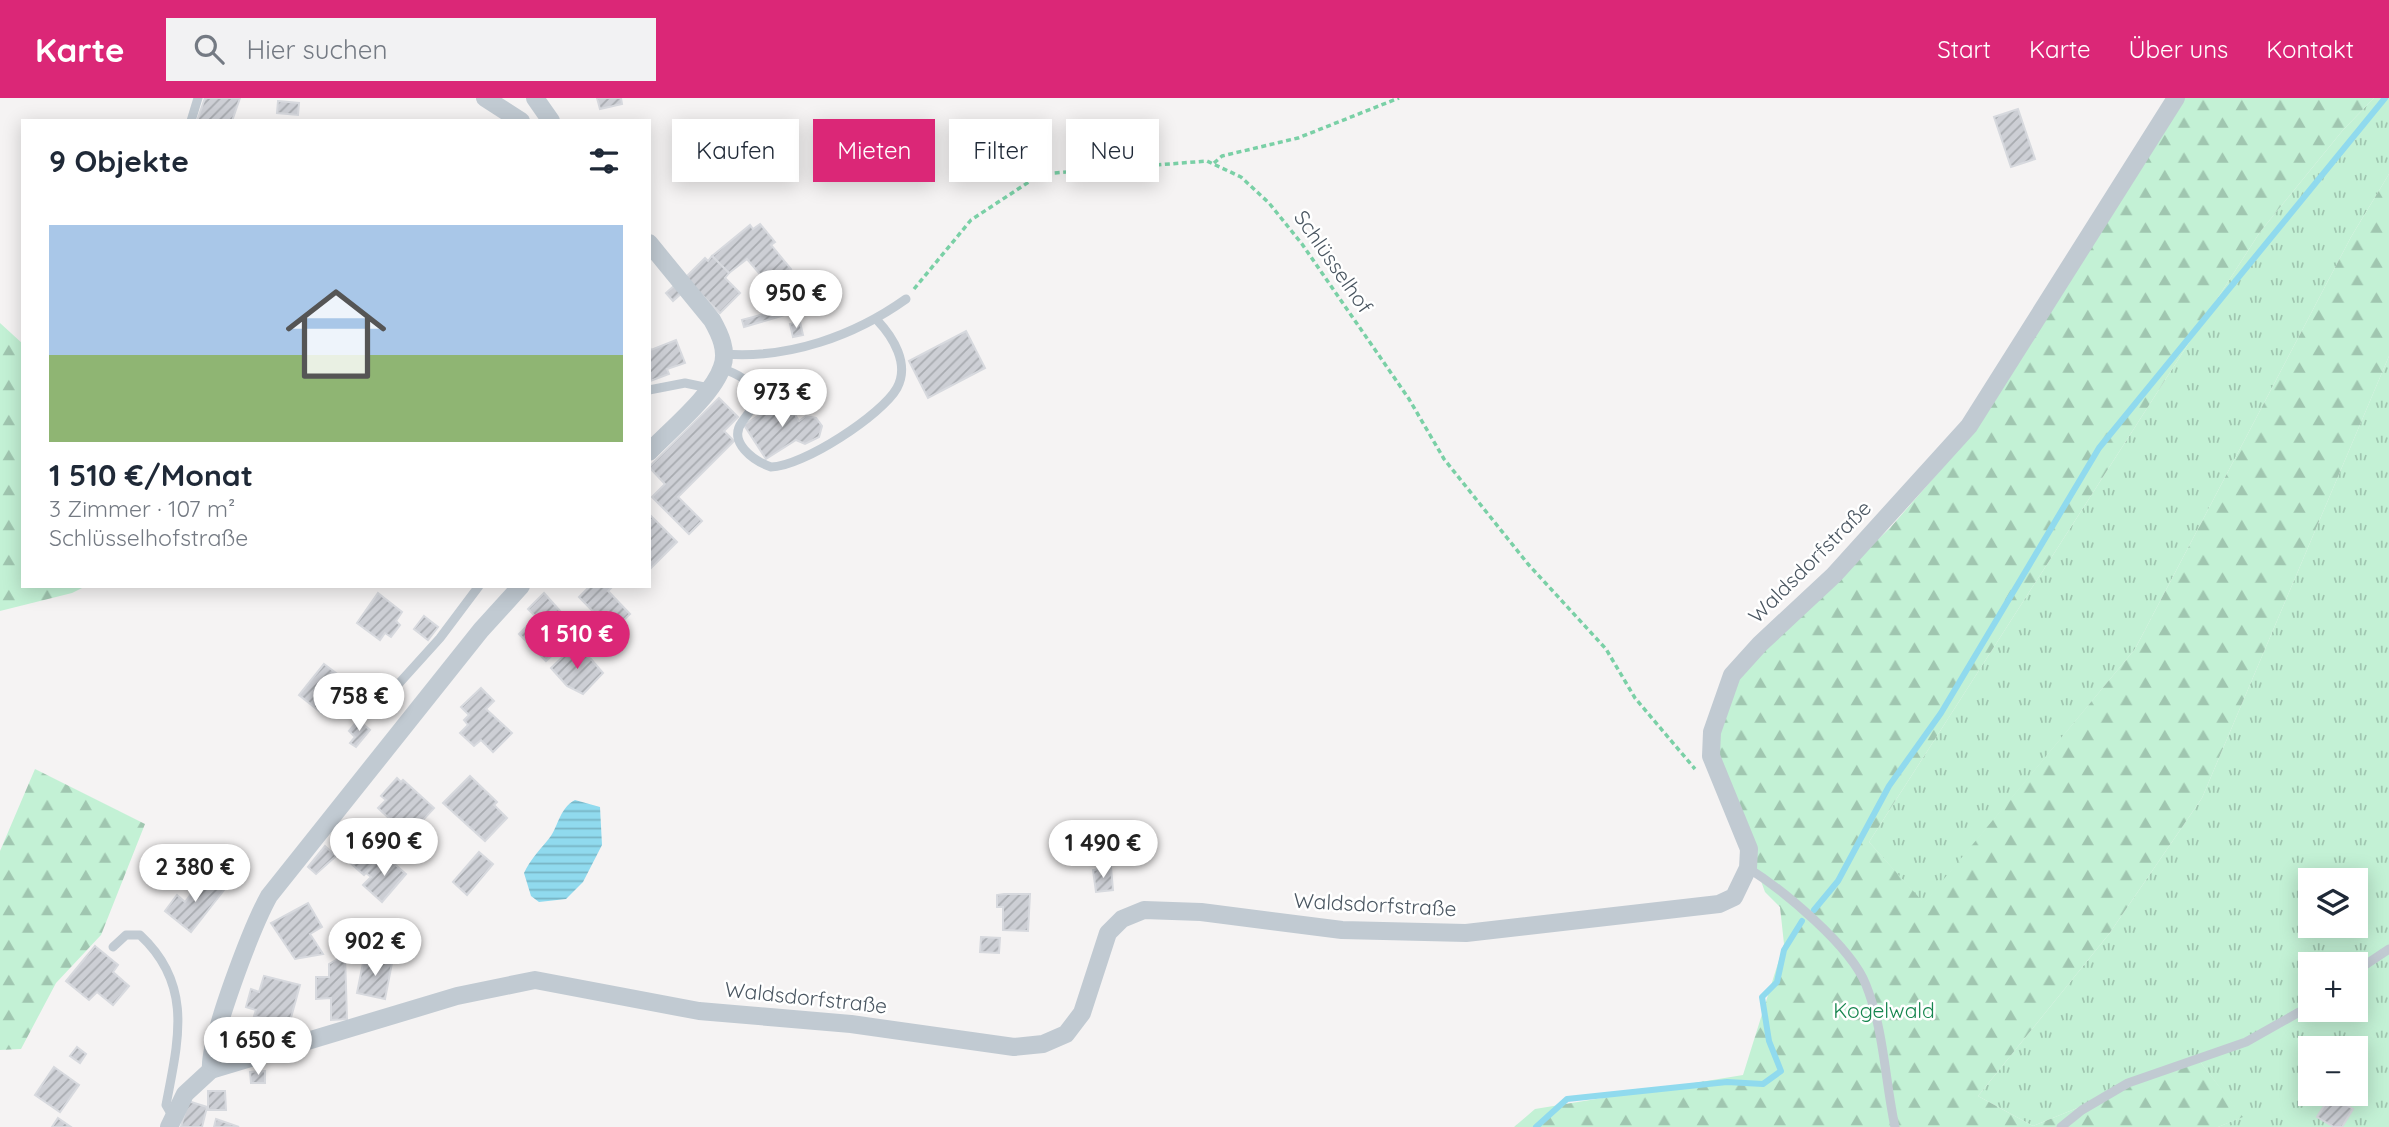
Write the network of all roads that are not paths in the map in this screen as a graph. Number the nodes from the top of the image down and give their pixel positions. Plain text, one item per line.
1 (198, 98) edge
2 (485, 98) edge
3 (535, 98) edge
4 (2176, 98) edge
5 (192, 119) edge
6 (518, 119) edge
7 (550, 119) edge
8 (651, 245) edge
9 (906, 299) road end
10 (877, 320) junction
11 (723, 361) junction
12 (709, 388) junction
13 (651, 390) edge
14 (651, 450) edge
15 (477, 588) edge
16 (519, 588) edge
17 (374, 711) dead end
18 (1748, 869) junction
19 (113, 947) dead end
20 (2389, 949) edge
21 (2368, 963) edge
22 (2298, 1013) edge
23 (211, 1070) junction
24 (171, 1122) edge
25 (1895, 1127) edge
26 (2061, 1127) edge

1 - 5 lane
2 - 6 street
3 - 7 street
4 - 18 street, Waldsdorfstraße
8 - 11 street
9 - 10 lane
10 - 11 lane
10 - 11 lane
11 - 12 street
12 - 13 lane
12 - 14 street
15 - 17 lane
16 - 23 street
18 - 23 street, Waldsdorfstraße
18 - 25 lane
19 - 24 lane
20 - 21 lane
22 - 26 lane
23 - 24 street, Waldsdorfstraße

